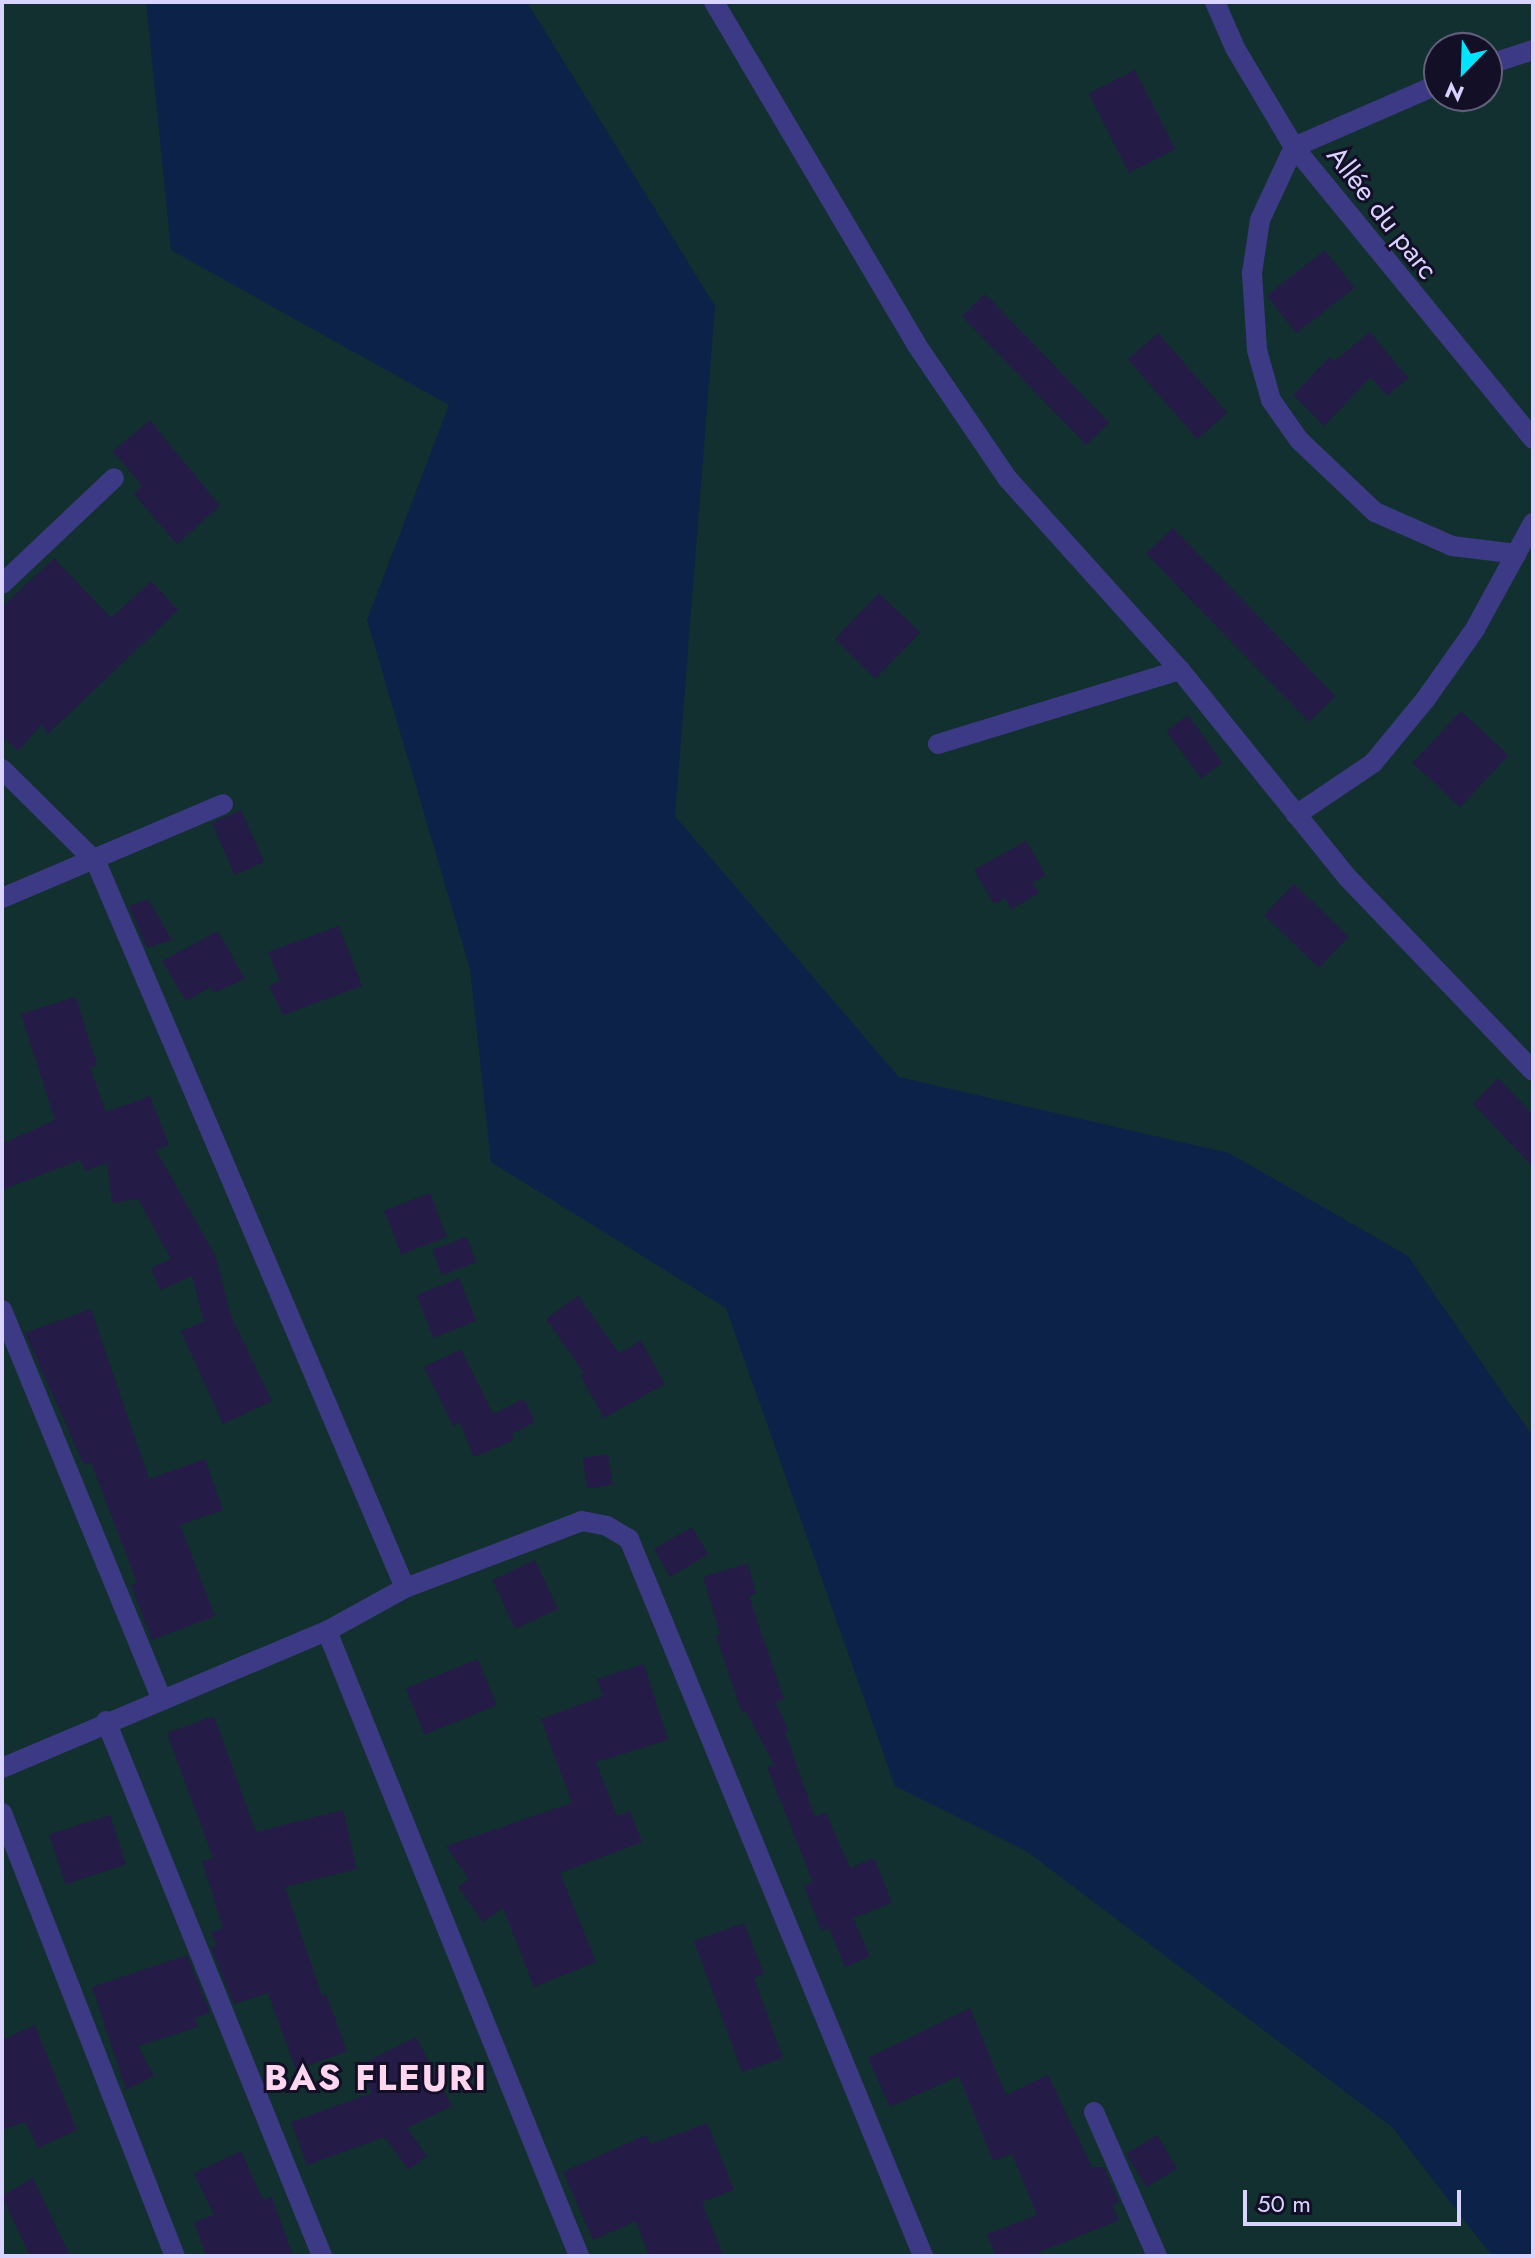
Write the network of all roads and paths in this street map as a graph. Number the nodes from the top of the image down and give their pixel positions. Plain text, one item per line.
1 (714, 2) edge
2 (1215, 2) edge
3 (1533, 50) edge
4 (1503, 60) edge
5 (1423, 91) edge
6 (1294, 147) junction
7 (1533, 439) edge
8 (114, 478) dead end
9 (1533, 523) edge
10 (1517, 554) junction
11 (2, 584) edge
12 (1180, 670) junction
13 (938, 744) dead end
14 (2, 769) edge
15 (223, 804) dead end
16 (1296, 815) junction
17 (96, 862) junction
18 (2, 898) edge
19 (1533, 1071) edge
20 (2, 1310) edge
21 (405, 1588) junction
22 (327, 1631) junction
23 (161, 1697) junction
24 (106, 1721) junction
25 (2, 1768) edge
26 (2, 1813) edge
27 (1094, 2112) dead end
28 (175, 2256) edge
29 (322, 2256) edge
30 (579, 2256) edge
31 (923, 2256) edge
32 (1157, 2256) edge

1 - 12 street
2 - 6 street, Allée du parc
3 - 4 street
5 - 6 street
6 - 7 street, Allée du parc
6 - 10 street
8 - 11 street
9 - 10 street
10 - 16 street
12 - 13 street
12 - 16 street
14 - 17 street
15 - 17 street
16 - 19 street
17 - 18 street
17 - 21 street
20 - 23 street
21 - 22 street
21 - 31 street
22 - 23 street
22 - 30 street
23 - 24 street
24 - 25 street
24 - 29 street
26 - 28 street
27 - 32 street

